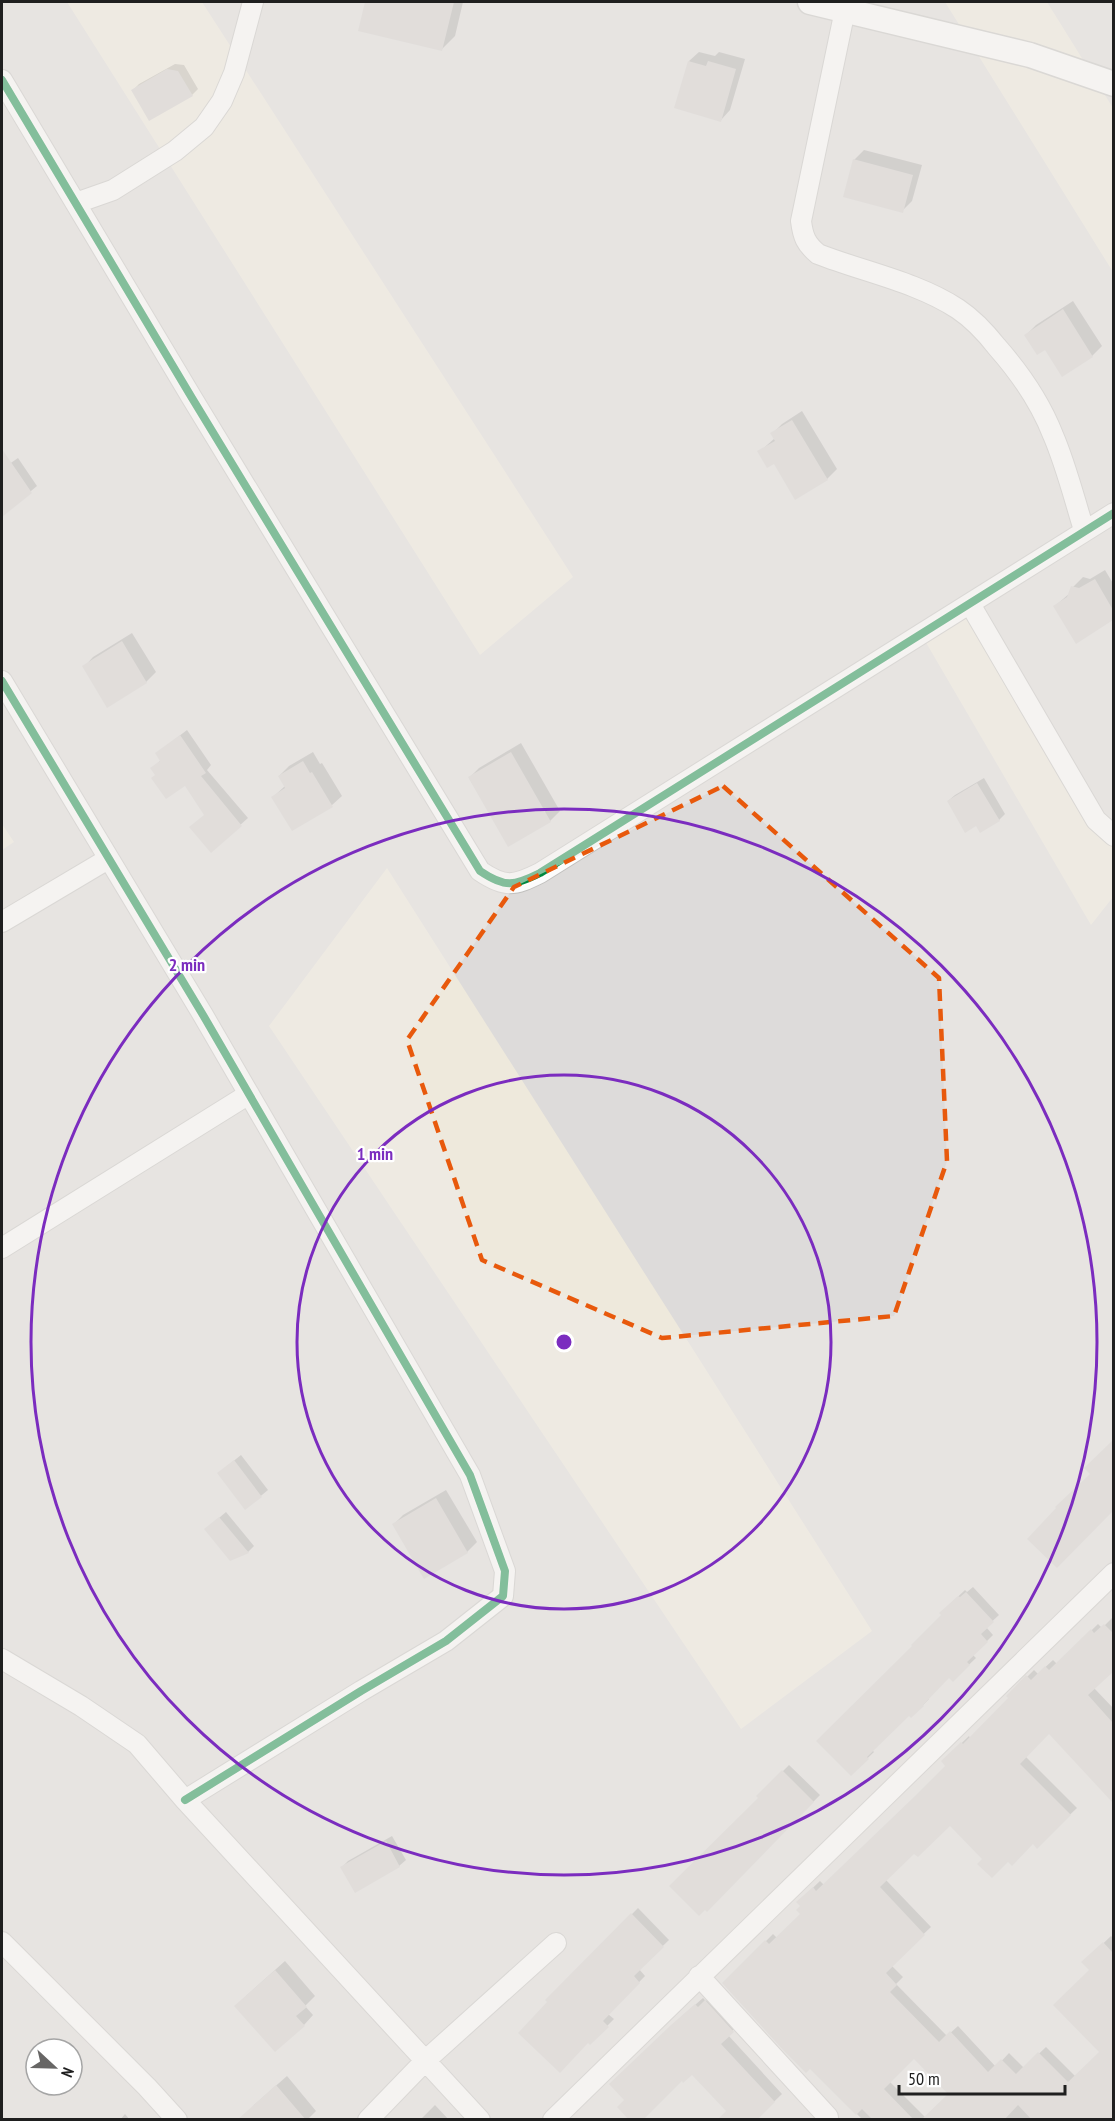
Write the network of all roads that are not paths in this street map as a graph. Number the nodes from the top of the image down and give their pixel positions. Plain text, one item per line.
1 (252, 2) edge
2 (810, 2) edge
3 (845, 10) junction
4 (2, 80) edge
5 (1113, 80) edge
6 (76, 203) junction
7 (1113, 513) edge
8 (1084, 530) junction
9 (970, 604) junction
10 (2, 681) edge
11 (1113, 836) edge
12 (108, 859) junction
13 (2, 922) edge
14 (249, 1094) junction
15 (2, 1248) edge
16 (1110, 1586) edge
17 (2, 1659) edge
18 (185, 1800) junction
19 (2, 1942) edge
20 (556, 1943) dead end
21 (699, 1977) junction
22 (426, 2060) junction
23 (828, 2117) dead end
24 (177, 2120) edge
25 (368, 2120) edge
26 (480, 2120) edge
27 (552, 2120) edge

1 - 6 street
2 - 3 street
3 - 5 street
3 - 8 street
4 - 6 street
6 - 9 street
7 - 8 street
8 - 9 street
9 - 11 street
10 - 12 street
12 - 13 street
12 - 14 street
14 - 15 street
14 - 18 street
16 - 21 street
17 - 18 street
18 - 22 street
19 - 24 street
20 - 22 street
21 - 23 street
21 - 27 street
22 - 25 street
22 - 26 street

